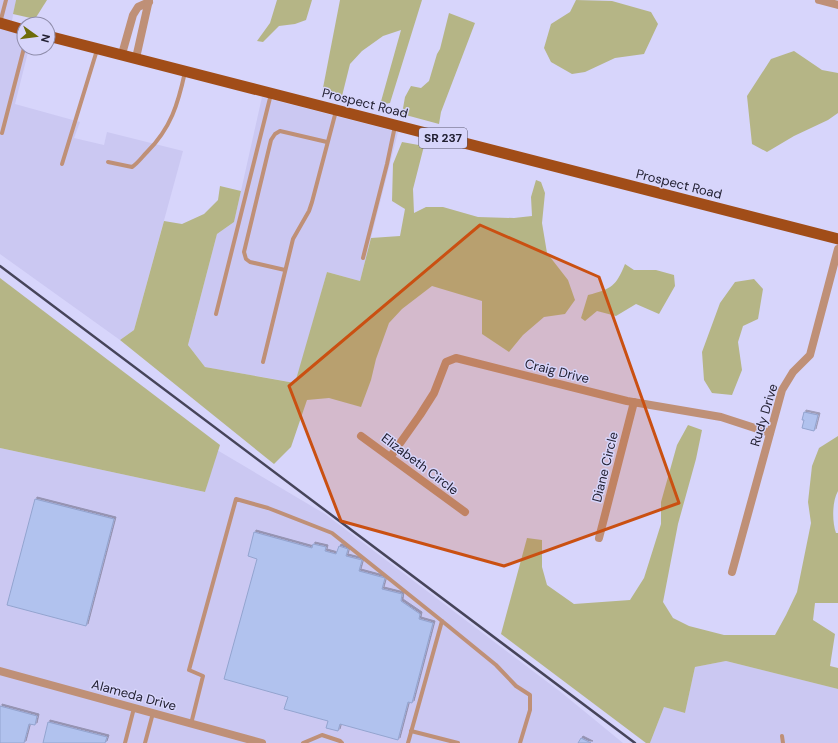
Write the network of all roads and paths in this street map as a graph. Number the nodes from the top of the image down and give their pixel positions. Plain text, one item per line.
1 (6, 0) edge
2 (818, 0) edge
3 (149, 1) edge
4 (838, 5) edge
5 (0, 24) edge
6 (16, 28) edge
7 (56, 38) edge
8 (97, 48) junction
9 (122, 54) junction
10 (22, 56) edge
11 (136, 58) junction
12 (185, 72) junction
13 (271, 94) junction
14 (336, 110) junction
15 (395, 125) junction
16 (2, 133) dead end
17 (328, 142) junction
18 (108, 162) dead end
19 (62, 164) dead end
20 (838, 239) edge
21 (838, 249) edge
22 (363, 258) dead end
23 (285, 270) junction
24 (216, 314) dead end
25 (263, 362) dead end
26 (634, 402) junction
27 (770, 433) junction
28 (361, 436) dead end
29 (391, 456) junction
30 (465, 512) dead end
31 (599, 538) dead end
32 (732, 572) dead end
33 (442, 621) junction
34 (0, 671) edge
35 (134, 708) junction
36 (153, 713) junction
37 (191, 724) junction
38 (411, 731) junction
39 (782, 736) dead end
40 (125, 743) edge
41 (145, 743) edge
42 (258, 743) edge
43 (303, 743) edge
44 (342, 743) edge
45 (408, 743) edge
46 (458, 743) edge
47 (520, 743) edge
48 (783, 743) edge

1 - 5 lane
2 - 4 street
3 - 9 street
3 - 11 street
5 - 6 main road
7 - 8 main road, Prospect Road / SR 237
8 - 9 main road, Prospect Road / SR 237
8 - 19 lane
9 - 11 main road, Prospect Road / SR 237
10 - 16 lane
11 - 12 main road, Prospect Road / SR 237
12 - 13 main road, Prospect Road / SR 237
12 - 18 lane
13 - 14 main road, Prospect Road / SR 237
13 - 24 lane
14 - 15 main road, Prospect Road / SR 237
14 - 17 lane
15 - 20 main road, Prospect Road / SR 237
15 - 22 lane
17 - 23 lane
17 - 23 lane
21 - 27 street, Rudy Drive
23 - 25 lane
26 - 27 street, Craig Drive
26 - 29 street, Craig Drive
26 - 31 street, Diane Circle
27 - 32 street, Rudy Drive
28 - 29 street, Elizabeth Circle
29 - 30 street, Elizabeth Circle
33 - 37 lane
33 - 38 lane
33 - 47 lane
34 - 35 street, Alameda Drive
35 - 36 street, Alameda Drive
35 - 40 lane
36 - 37 street, Alameda Drive
36 - 41 lane
37 - 42 street, Alameda Drive
38 - 45 lane
38 - 46 lane
39 - 48 lane
43 - 44 lane

